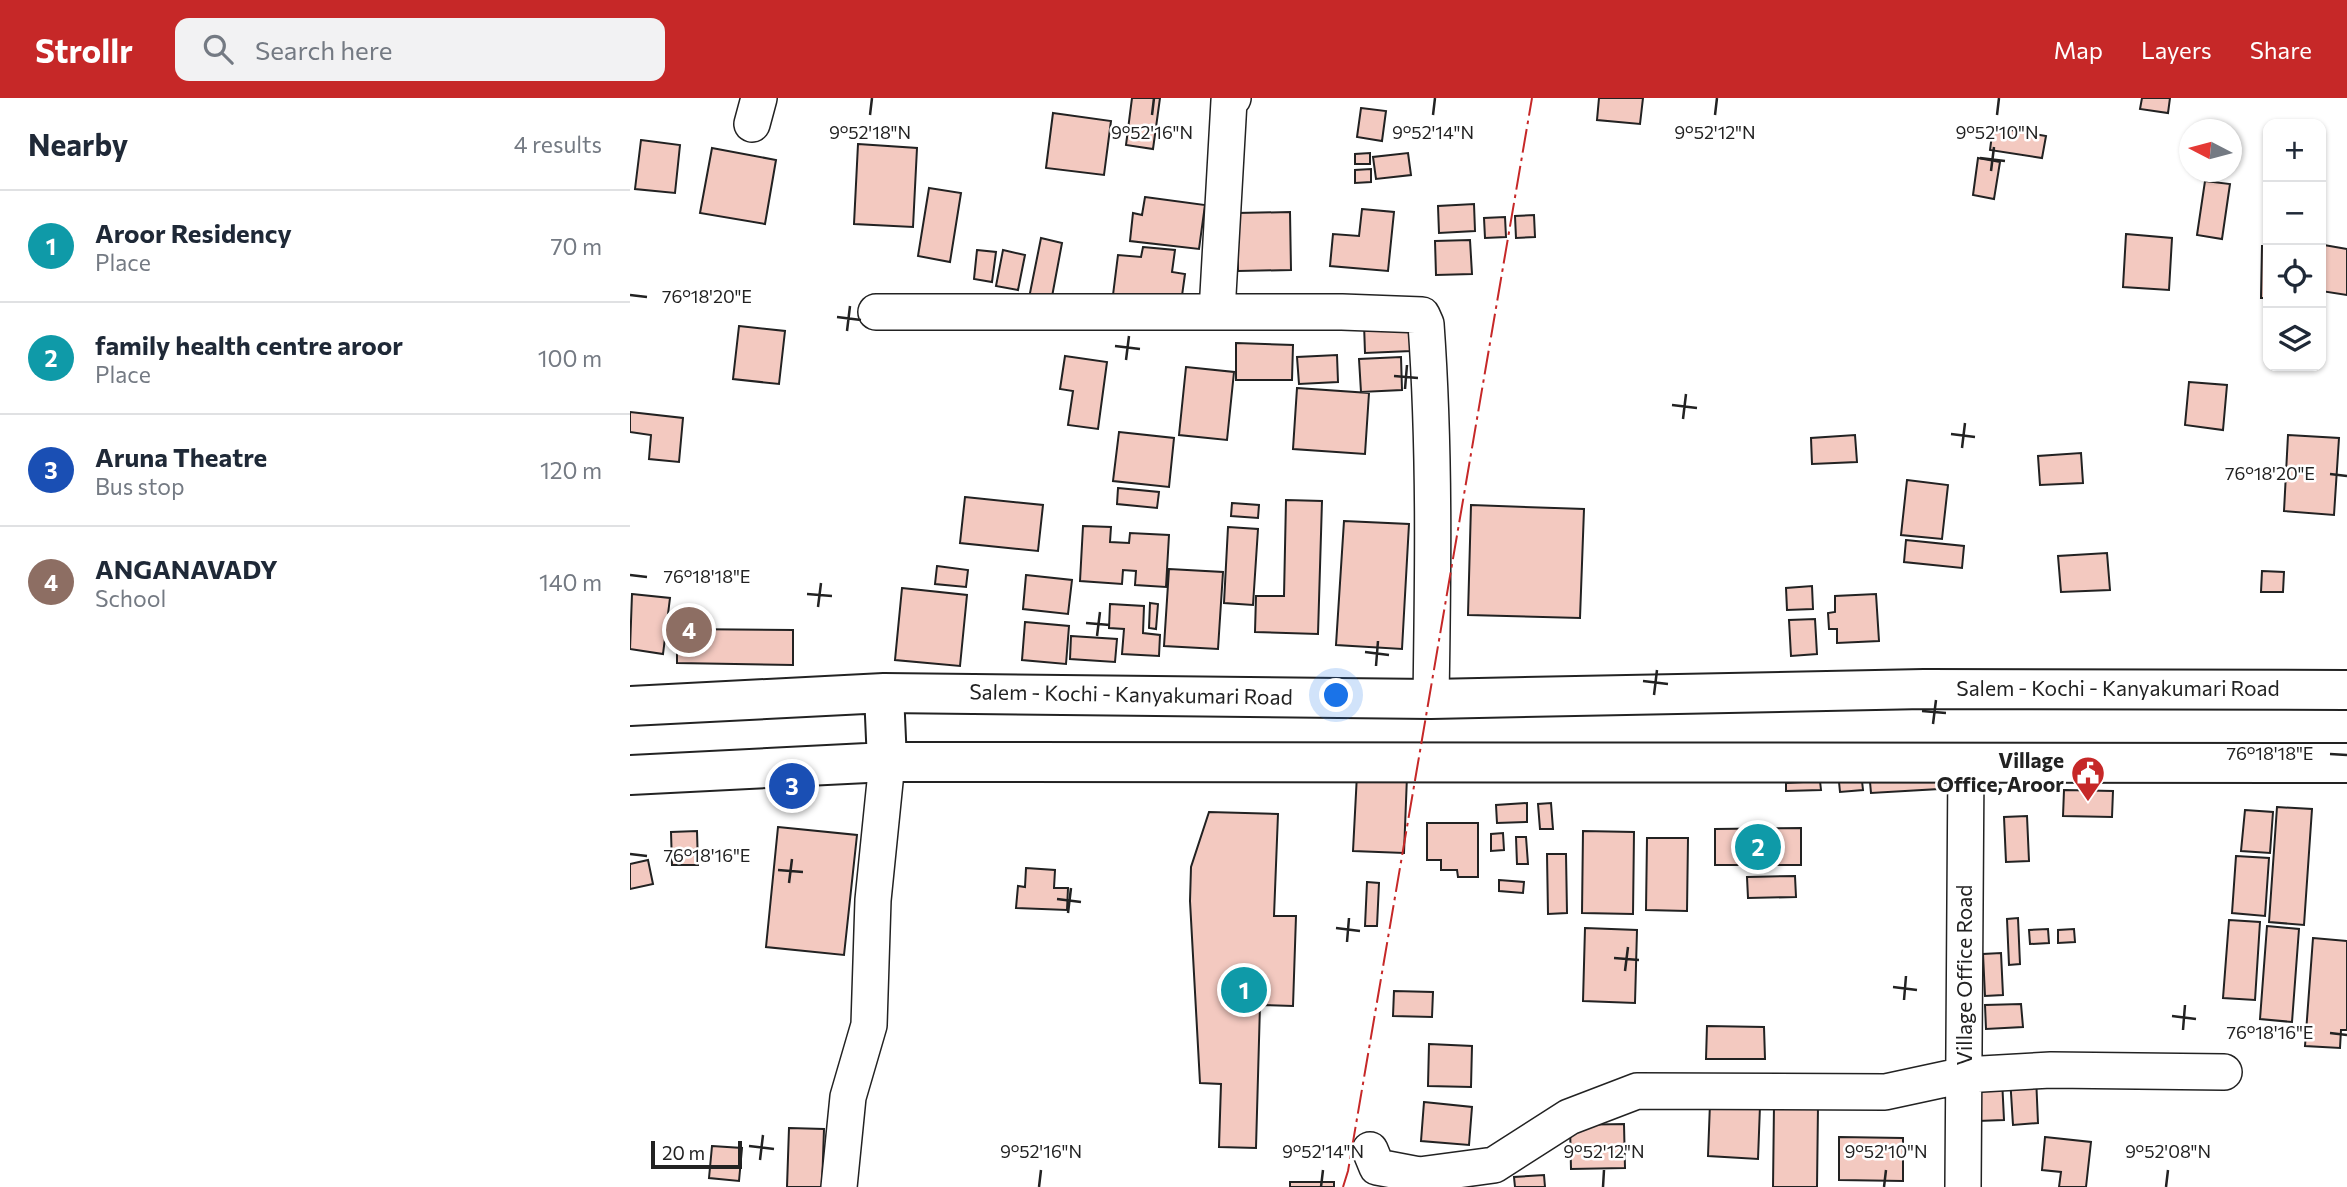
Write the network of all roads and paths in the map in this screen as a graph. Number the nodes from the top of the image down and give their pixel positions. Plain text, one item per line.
1 (1233, 98) edge
2 (876, 312) dead end
3 (1217, 312) junction
4 (2347, 690) edge
5 (884, 693) junction
6 (1431, 699) junction
7 (630, 706) edge
8 (887, 762) junction
9 (1966, 762) junction
10 (2347, 763) edge
11 (630, 775) edge
12 (2224, 1072) dead end
13 (1964, 1075) junction
14 (1370, 1150) dead end
15 (839, 1187) edge
16 (1963, 1187) edge

1 - 3 street
2 - 3 street
3 - 6 street
4 - 6 highway, Salem - Kochi - Kanyakumari Road
5 - 6 highway, Salem - Kochi - Kanyakumari Road
5 - 7 highway, Salem - Kochi - Kanyakumari Road
5 - 8 highway
8 - 9 highway
8 - 11 highway
8 - 15 street
9 - 10 highway
9 - 13 street, Village Office Road
12 - 13 street
13 - 14 street
13 - 16 street, Village Office Road

